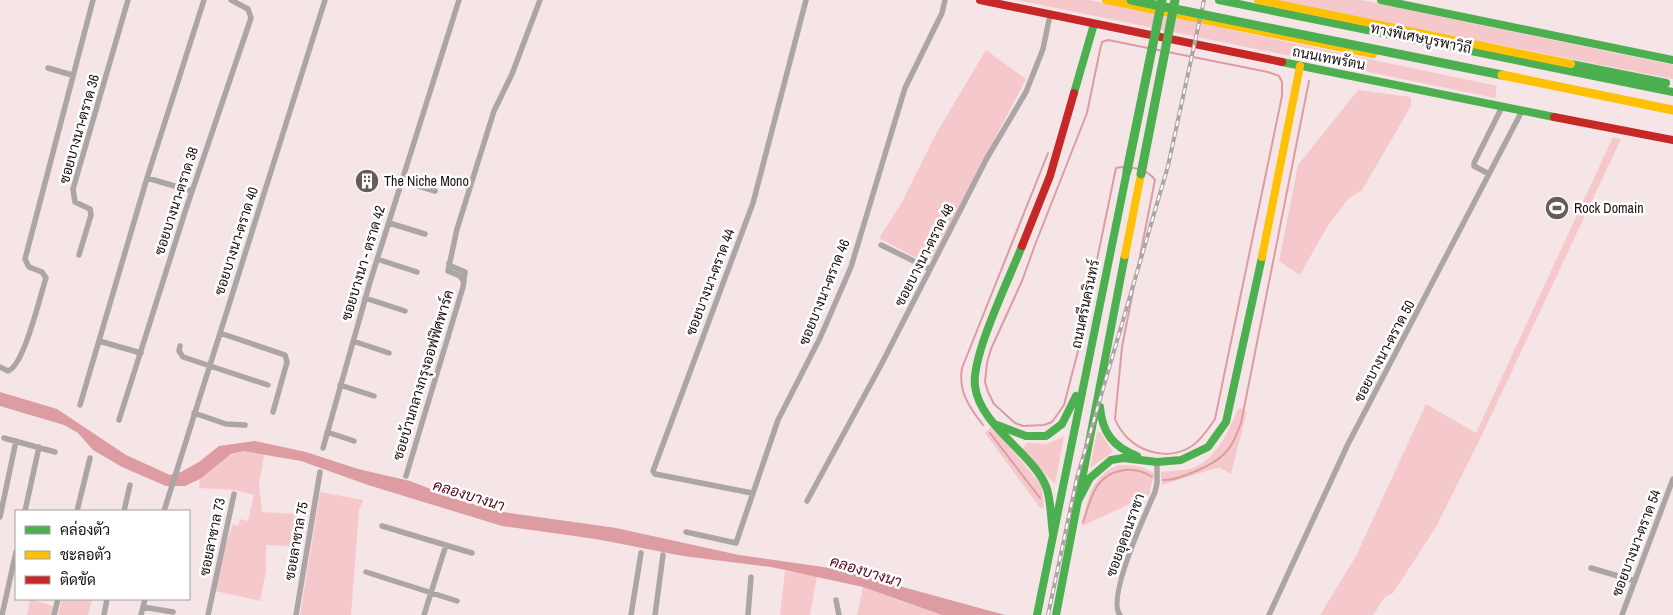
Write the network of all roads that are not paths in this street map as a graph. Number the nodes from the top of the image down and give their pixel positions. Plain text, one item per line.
1 (93, 0) edge
2 (128, 0) edge
3 (204, 0) edge
4 (325, 0) edge
5 (459, 0) edge
6 (540, 0) edge
7 (806, 0) edge
8 (945, 0) edge
9 (980, 0) edge
10 (1106, 0) edge
11 (1130, 0) edge
12 (1163, 0) edge
13 (1175, 0) edge
14 (1219, 0) edge
15 (1258, 0) edge
16 (1381, 0) edge
17 (229, 1) edge
18 (1050, 15) junction
19 (1094, 24) junction
20 (1673, 60) edge
21 (1300, 66) junction
22 (48, 68) dead end
23 (72, 75) junction
24 (1670, 84) edge
25 (1673, 92) edge
26 (1673, 103) edge
27 (1502, 107) junction
28 (1673, 110) edge
29 (1522, 111) junction
30 (1673, 114) edge
31 (1673, 140) edge
32 (1489, 174) junction
33 (147, 178) junction
34 (402, 181) junction
35 (192, 191) junction
36 (434, 191) dead end
37 (389, 223) junction
38 (425, 234) dead end
39 (881, 245) dead end
40 (80, 255) dead end
41 (377, 259) junction
42 (930, 268) junction
43 (418, 272) dead end
44 (365, 298) junction
45 (405, 311) dead end
46 (220, 333) junction
47 (99, 341) junction
48 (352, 341) junction
49 (180, 346) dead end
50 (389, 352) dead end
51 (141, 353) junction
52 (209, 366) junction
53 (0, 368) edge
54 (1084, 375) junction
55 (268, 385) dead end
56 (340, 385) junction
57 (1100, 387) junction
58 (374, 396) dead end
59 (80, 406) dead end
60 (274, 412) dead end
61 (194, 414) junction
62 (119, 420) dead end
63 (245, 424) dead end
64 (994, 424) junction
65 (327, 432) junction
66 (4, 438) dead end
67 (16, 441) junction
68 (354, 441) dead end
69 (40, 447) junction
70 (323, 448) dead end
71 (55, 452) dead end
72 (90, 458) dead end
73 (1154, 462) junction
74 (320, 472) dead end
75 (406, 476) dead end
76 (1673, 479) edge
77 (130, 485) dead end
78 (752, 492) junction
79 (234, 494) dead end
80 (1080, 499) junction
81 (807, 501) dead end
82 (25, 510) edge
83 (78, 510) edge
84 (124, 510) edge
85 (164, 510) edge
86 (0, 517) edge
87 (382, 526) dead end
88 (686, 532) dead end
89 (1053, 534) junction
90 (446, 545) junction
91 (472, 553) dead end
92 (641, 553) dead end
93 (663, 555) dead end
94 (15, 556) edge
95 (1591, 568) dead end
96 (366, 572) dead end
97 (752, 577) dead end
98 (1635, 581) junction
99 (431, 593) junction
100 (58, 600) edge
101 (107, 600) edge
102 (145, 600) edge
103 (836, 600) dead end
104 (457, 601) dead end
105 (143, 607) junction
106 (173, 612) dead end
107 (2, 615) edge
108 (54, 615) edge
109 (104, 615) edge
110 (141, 615) edge
111 (208, 615) edge
112 (296, 615) edge
113 (424, 615) edge
114 (631, 615) edge
115 (654, 615) edge
116 (748, 615) edge
117 (838, 615) edge
118 (1037, 615) edge
119 (1056, 615) edge
120 (1120, 615) edge
121 (1269, 615) edge
122 (1622, 615) edge

1 - 23 street
2 - 40 street, ซอยบางนา-ตราด 36
3 - 33 street
4 - 46 street, ซอยบางนา-ตราด 40
5 - 34 street, ซอยบางนา - ตราด 42
6 - 75 street, ซอยบ้านกลางกรุงออฟฟิศพาร์ค
7 - 78 street, ซอยบางนา-ตราด 44
8 - 78 street, ซอยบางนา-ตราด 46
9 - 18 main road, ถนนเทพรัตน
10 - 30 main road, ถนนเทพรัตน
11 - 28 main road, bridge
12 - 26 main road, ทางพิเศษบูรพาวิถี
12 - 54 main road, ถนนศรีนครินทร์, bridge
13 - 57 main road, bridge
14 - 25 main road, ทางพิเศษบูรพาวิถี
15 - 24 main road
16 - 20 main road
17 - 35 street, ซอยบางนา-ตราด 38
18 - 19 main road, ถนนเทพรัตน
18 - 42 street, ซอยบางนา-ตราด 48
19 - 21 main road, ถนนเทพรัตน
19 - 64 main road
21 - 27 main road, ถนนเทพรัตน
21 - 73 main road
22 - 23 street
23 - 53 street
27 - 29 main road, ถนนเทพรัตน
27 - 32 street
29 - 31 main road, ถนนเทพรัตน
29 - 32 street, ซอยบางนา-ตราด 50
32 - 121 street, ซอยบางนา-ตราด 50
33 - 35 street
33 - 47 street
34 - 36 street
34 - 37 street, ซอยบางนา - ตราด 42
35 - 51 street, ซอยบางนา-ตราด 38
37 - 38 street
37 - 41 street, ซอยบางนา - ตราด 42
39 - 42 street
41 - 43 street
41 - 44 street, ซอยบางนา - ตราด 42
42 - 81 street, ซอยบางนา-ตราด 48
44 - 45 street
44 - 48 street, ซอยบางนา - ตราด 42
46 - 52 street, ซอยบางนา-ตราด 40
46 - 60 street
47 - 51 street
47 - 59 street
48 - 50 street
48 - 56 street, ซอยบางนา - ตราด 42
49 - 52 street
51 - 62 street, ซอยบางนา-ตราด 38
52 - 55 street
52 - 61 street, ซอยบางนา-ตราด 40
54 - 64 main road
54 - 89 main road, ถนนศรีนครินทร์
56 - 58 street
56 - 65 street, ซอยบางนา - ตราด 42
57 - 73 main road
57 - 80 main road
61 - 63 street
61 - 85 street, ซอยบางนา-ตราด 40
64 - 89 main road
65 - 68 street
65 - 70 street, ซอยบางนา - ตราด 42
66 - 67 street
67 - 69 street
67 - 86 street
69 - 71 street
69 - 82 street
72 - 83 street
73 - 80 main road
73 - 120 street, ซอยอุดอนราชา
74 - 112 street, ซอยลาซาล 75
76 - 98 street, ซอยบางนา-ตราด 54
77 - 84 street
78 - 88 street, ซอยบางนา-ตราด 46
79 - 111 street, ซอยลาซาล 73
80 - 119 main road
87 - 90 street
89 - 118 main road, ถนนศรีนครินทร์
90 - 91 street
90 - 99 street
92 - 114 street
93 - 115 street
94 - 107 street
95 - 98 street
96 - 99 street
97 - 116 street
98 - 122 street, ซอยบางนา-ตราด 54
99 - 104 street
99 - 113 street
100 - 108 street
101 - 109 street
102 - 105 street
103 - 117 street
105 - 106 street
105 - 110 street

